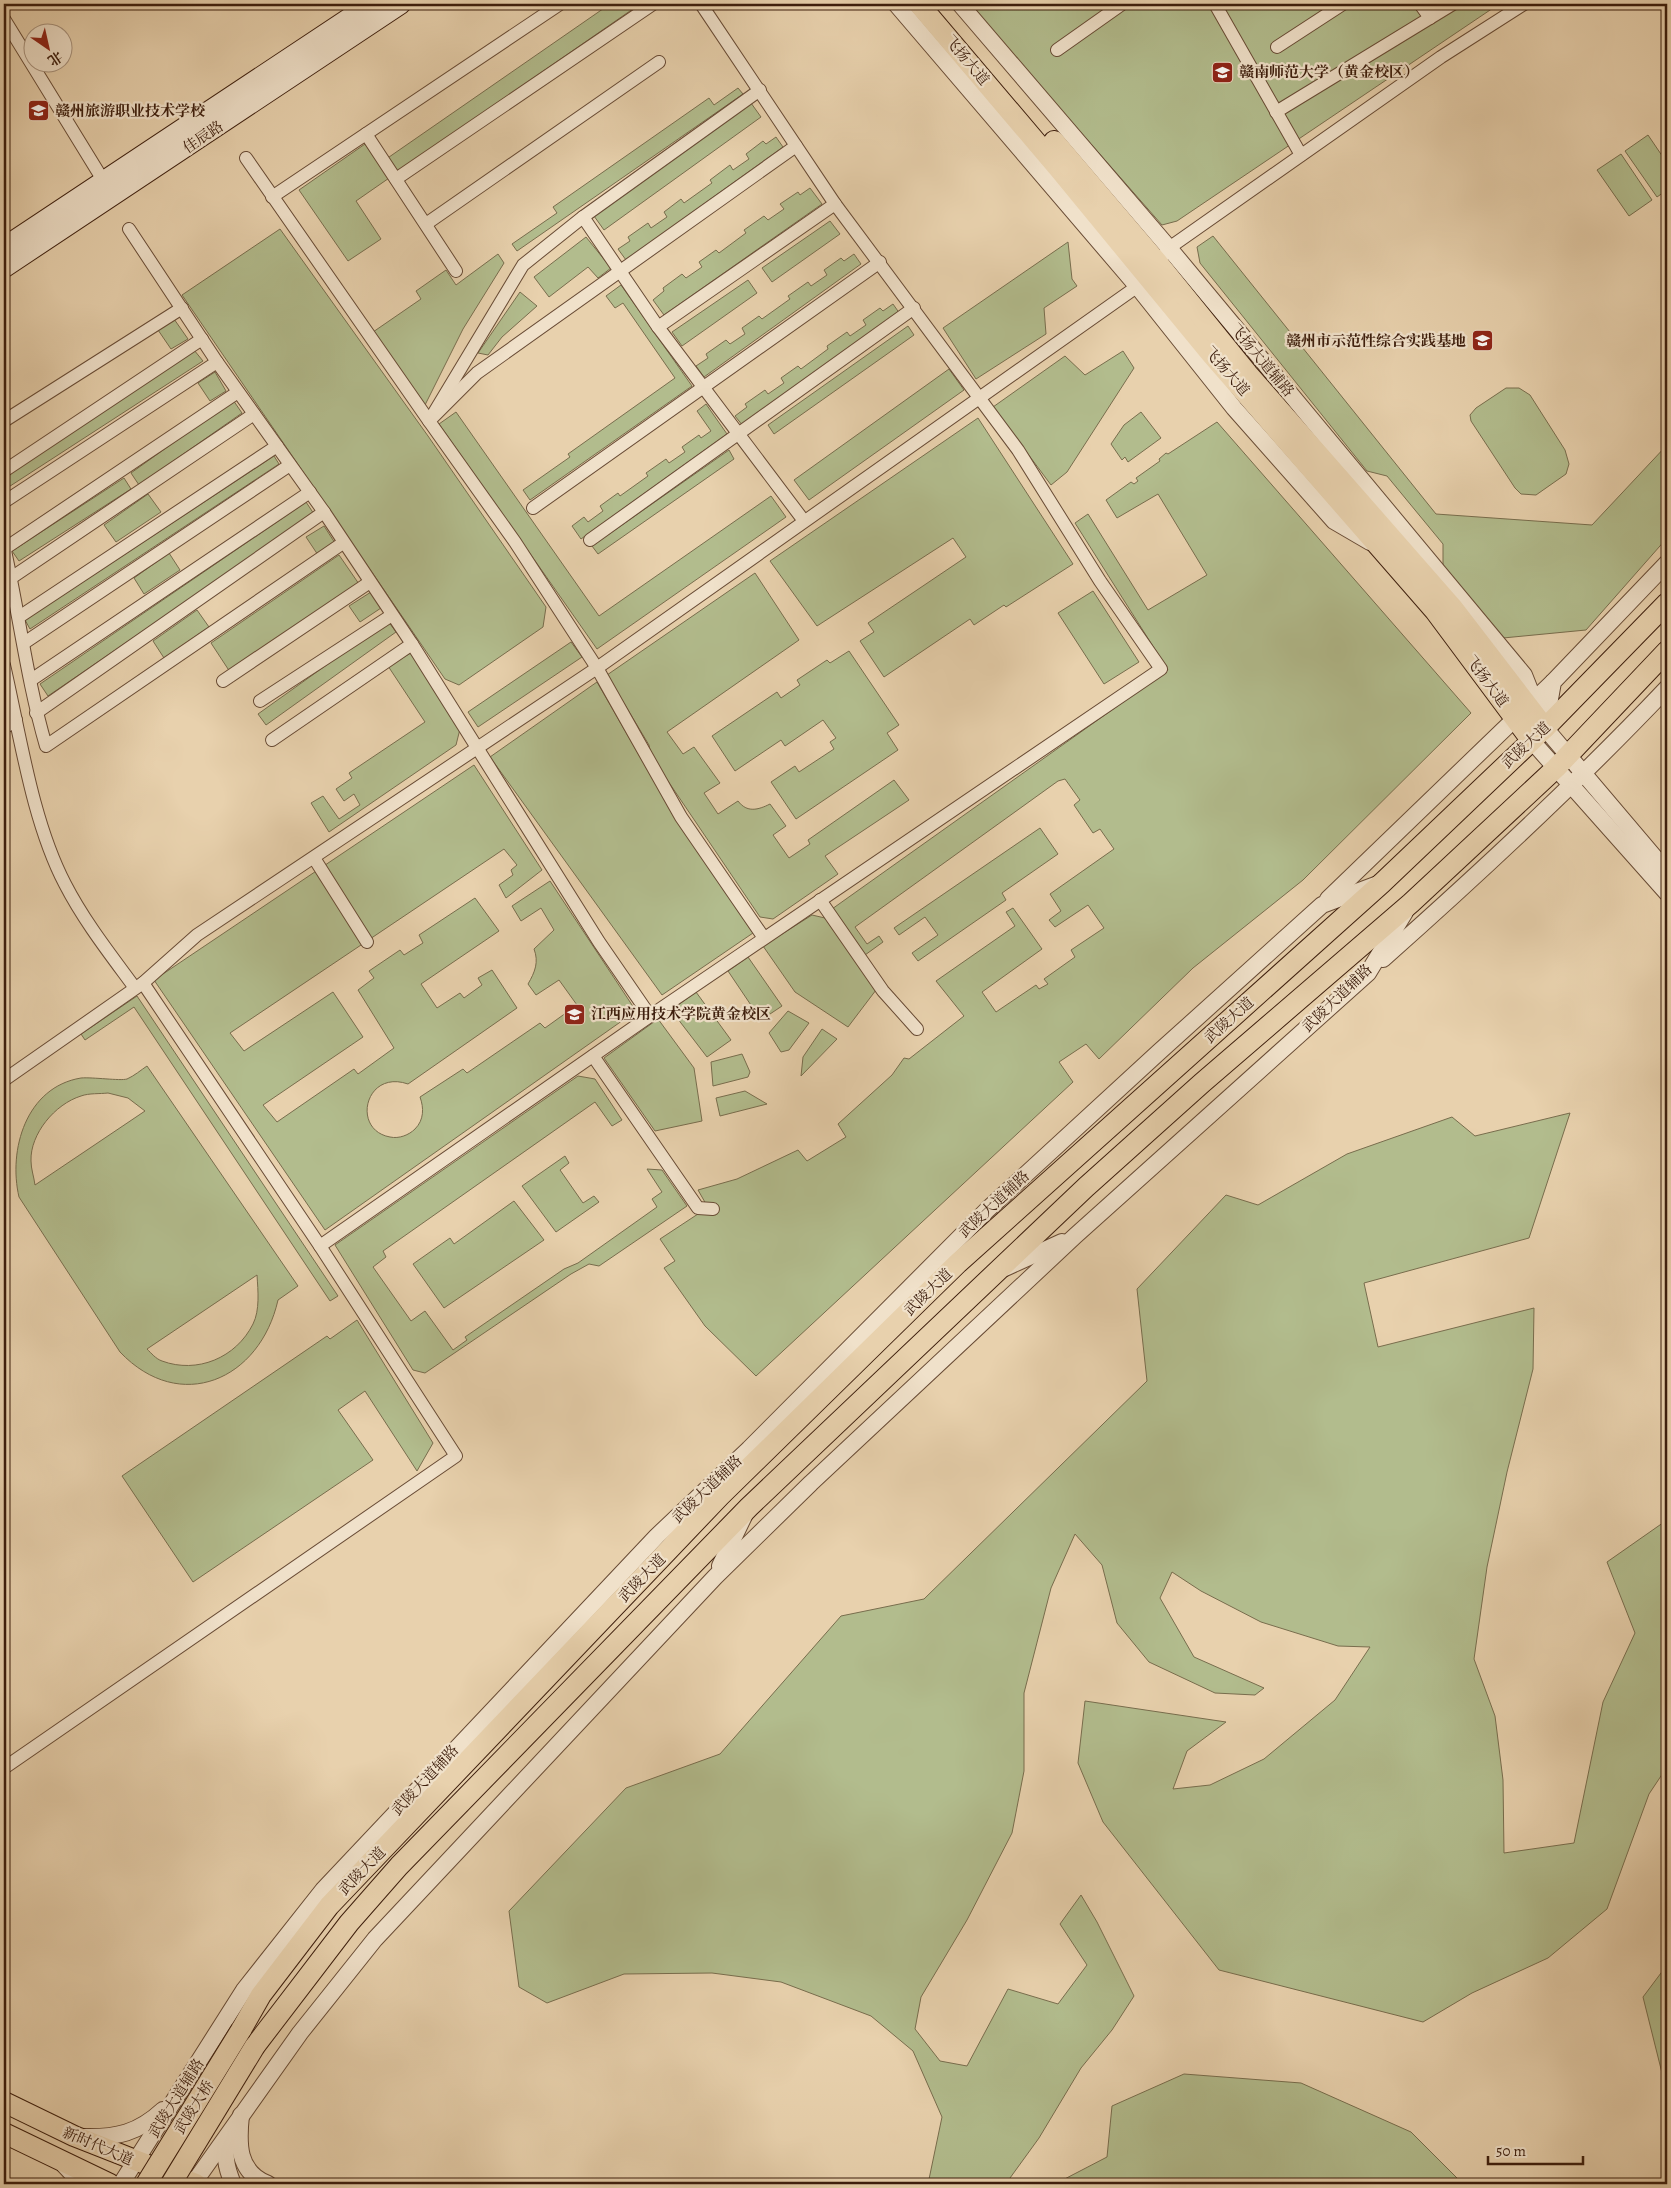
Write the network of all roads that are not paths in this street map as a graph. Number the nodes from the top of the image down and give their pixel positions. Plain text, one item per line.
1 (370, 4) edge
2 (401, 4) edge
3 (560, 4) edge
4 (653, 4) edge
5 (701, 4) edge
6 (896, 4) edge
7 (919, 4) edge
8 (936, 4) edge
9 (960, 4) edge
10 (1122, 4) edge
11 (1343, 4) edge
12 (1420, 4) edge
13 (1453, 4) edge
14 (1524, 4) edge
15 (1222, 6) edge
16 (1430, 18) junction
17 (4, 19) edge
18 (1276, 47) dead end
19 (1057, 50) dead end
20 (659, 62) dead end
21 (760, 90) junction
22 (1276, 112) junction
23 (366, 134) junction
24 (1075, 139) junction
25 (1013, 142) junction
26 (796, 146) junction
27 (1301, 155) junction
28 (246, 158) dead end
29 (1059, 169) junction
30 (396, 179) junction
31 (103, 180) junction
32 (272, 196) junction
33 (1101, 196) junction
34 (835, 204) junction
35 (583, 217) junction
36 (426, 224) junction
37 (129, 229) dead end
38 (4, 247) edge
39 (880, 262) junction
40 (4, 268) edge
41 (1153, 269) junction
42 (456, 272) dead end
43 (620, 272) junction
44 (182, 308) junction
45 (914, 308) junction
46 (658, 327) junction
47 (202, 339) junction
48 (1211, 354) junction
49 (216, 362) junction
50 (702, 386) junction
51 (238, 392) junction
52 (980, 399) junction
53 (1234, 408) junction
54 (254, 414) junction
55 (4, 421) edge
56 (429, 421) junction
57 (739, 434) junction
58 (277, 446) junction
59 (290, 465) junction
60 (4, 471) edge
61 (310, 492) junction
62 (4, 502) edge
63 (532, 508) dead end
64 (324, 512) junction
65 (804, 520) junction
66 (590, 540) dead end
67 (344, 543) junction
68 (4, 548) edge
69 (1383, 550) junction
70 (1667, 563) edge
71 (11, 578) junction
72 (370, 582) junction
73 (1667, 603) edge
74 (392, 615) junction
75 (19, 617) junction
76 (24, 643) junction
77 (412, 644) junction
78 (1667, 651) edge
79 (4, 665) edge
80 (597, 668) junction
81 (31, 680) junction
82 (222, 681) dead end
83 (1553, 682) junction
84 (1667, 688) edge
85 (260, 701) dead end
86 (1526, 709) junction
87 (36, 713) junction
88 (16, 720) junction
89 (4, 728) edge
90 (1538, 734) junction
91 (272, 740) dead end
92 (477, 749) junction
93 (1562, 761) junction
94 (1584, 773) junction
95 (1572, 785) junction
96 (314, 858) junction
97 (1667, 872) edge
98 (1382, 883) junction
99 (1667, 894) edge
100 (820, 900) junction
101 (1411, 904) junction
102 (1322, 905) junction
103 (764, 938) junction
104 (367, 942) dead end
105 (1368, 972) junction
106 (139, 985) junction
107 (650, 1016) junction
108 (917, 1029) dead end
109 (593, 1056) junction
110 (4, 1080) edge
111 (713, 1209) dead end
112 (987, 1210) junction
113 (1075, 1236) junction
114 (320, 1246) junction
115 (958, 1263) junction
116 (994, 1273) junction
117 (720, 1496) junction
118 (749, 1507) junction
119 (657, 1536) junction
120 (715, 1577) junction
121 (4, 1768) edge
122 (241, 2030) joint
123 (255, 2046) joint
124 (178, 2096) junction
125 (4, 2102) edge
126 (242, 2113) junction
127 (231, 2128) junction
128 (4, 2133) edge
129 (74, 2136) junction
130 (135, 2162) junction
131 (62, 2163) junction
132 (82, 2184) edge
133 (110, 2184) edge
134 (121, 2184) edge
135 (146, 2184) edge
136 (171, 2184) edge
137 (194, 2184) edge
138 (233, 2184) edge
139 (268, 2184) edge

1 - 31 main road, 佳辰路
2 - 40 main road, 佳辰路
3 - 23 street
4 - 30 street
5 - 21 street
6 - 25 street
7 - 29 main road, 飞扬大道
8 - 33 main road, 飞扬大道
9 - 24 street
10 - 19 street
11 - 18 street
12 - 16 street
13 - 16 street
14 - 27 street
15 - 22 street
16 - 22 street
17 - 31 street
20 - 36 street
21 - 26 street
21 - 35 street
22 - 27 street
23 - 30 street
23 - 32 street
24 - 33 street
24 - 41 street
25 - 29 street
25 - 41 street
26 - 34 street
26 - 43 street
27 - 41 street
28 - 32 street
29 - 41 main road, 飞扬大道
30 - 36 street
31 - 38 main road, 佳辰路
32 - 56 street
33 - 41 main road, 飞扬大道
34 - 39 street
34 - 46 street
35 - 43 street
35 - 56 street
36 - 42 street
37 - 44 street
39 - 45 street
39 - 50 street
41 - 48 main road, 飞扬大道
41 - 52 street
41 - 53 street
41 - 86 main road, 飞扬大道
43 - 46 street
43 - 56 street
44 - 47 street
44 - 55 street
45 - 52 street
45 - 57 street
46 - 50 street
47 - 49 street
47 - 60 street
48 - 53 street
48 - 69 main road, 飞扬大道
49 - 51 street
49 - 62 street
50 - 57 street
50 - 63 street
51 - 54 street
51 - 68 street
52 - 65 street
52 - 100 street
53 - 69 street
54 - 58 street
54 - 71 street
56 - 80 street
57 - 65 street
57 - 66 street
58 - 59 street
58 - 75 street
59 - 61 street
59 - 76 street
61 - 64 street
61 - 81 street
64 - 67 street
64 - 87 street
65 - 80 street
67 - 72 street
67 - 87 street
68 - 71 street
69 - 86 main road, 飞扬大道
70 - 83 street
71 - 75 street
72 - 74 street
72 - 82 street
73 - 90 main road, 武陵大道
74 - 77 street
74 - 85 street
75 - 76 street
76 - 81 street
77 - 91 street
77 - 92 street
78 - 93 main road, 武陵大道
79 - 88 street
80 - 92 street
80 - 103 street
81 - 87 street
83 - 86 street
83 - 90 street
84 - 94 street
86 - 90 main road, 飞扬大道
86 - 102 street
88 - 89 street
88 - 106 street
90 - 93 street
90 - 98 main road, 武陵大道
92 - 96 street
92 - 107 street
93 - 94 street
93 - 95 street
93 - 101 main road, 武陵大道
94 - 95 street
94 - 97 street
95 - 99 street
95 - 105 street
96 - 104 street
96 - 106 street
98 - 102 street, 武陵大道辅路
98 - 115 main road, 武陵大道
100 - 103 street
100 - 108 street
101 - 105 street, 武陵大道辅路
101 - 116 main road, 武陵大道
102 - 112 street, 武陵大道辅路
103 - 107 street
105 - 113 street, 武陵大道辅路
106 - 110 street
106 - 114 street
107 - 109 street
109 - 111 street
109 - 114 street
112 - 115 street
112 - 119 street, 武陵大道辅路
113 - 116 street
113 - 120 street, 武陵大道辅路
114 - 121 street
115 - 117 main road, 武陵大道
116 - 118 main road, 武陵大道
117 - 119 street
117 - 122 main road, 武陵大道
118 - 120 street
118 - 123 main road, 武陵大道
119 - 124 street, 武陵大道辅路
120 - 126 street, 武陵大道辅路
122 - 135 main road, 武陵大桥, bridge
123 - 136 main road, 武陵大桥, bridge
124 - 129 street
124 - 130 street, 武陵大道辅路
125 - 129 main road, 新时代大道
126 - 127 street, 武陵大道辅路
126 - 139 street
127 - 137 street, 武陵大道辅路
127 - 138 street
128 - 131 main road, 新时代大道
129 - 130 main road, 新时代大道
130 - 134 street, 武陵大道辅路
130 - 137 main road, 新时代大道
131 - 132 street
131 - 133 main road, 新时代大道

